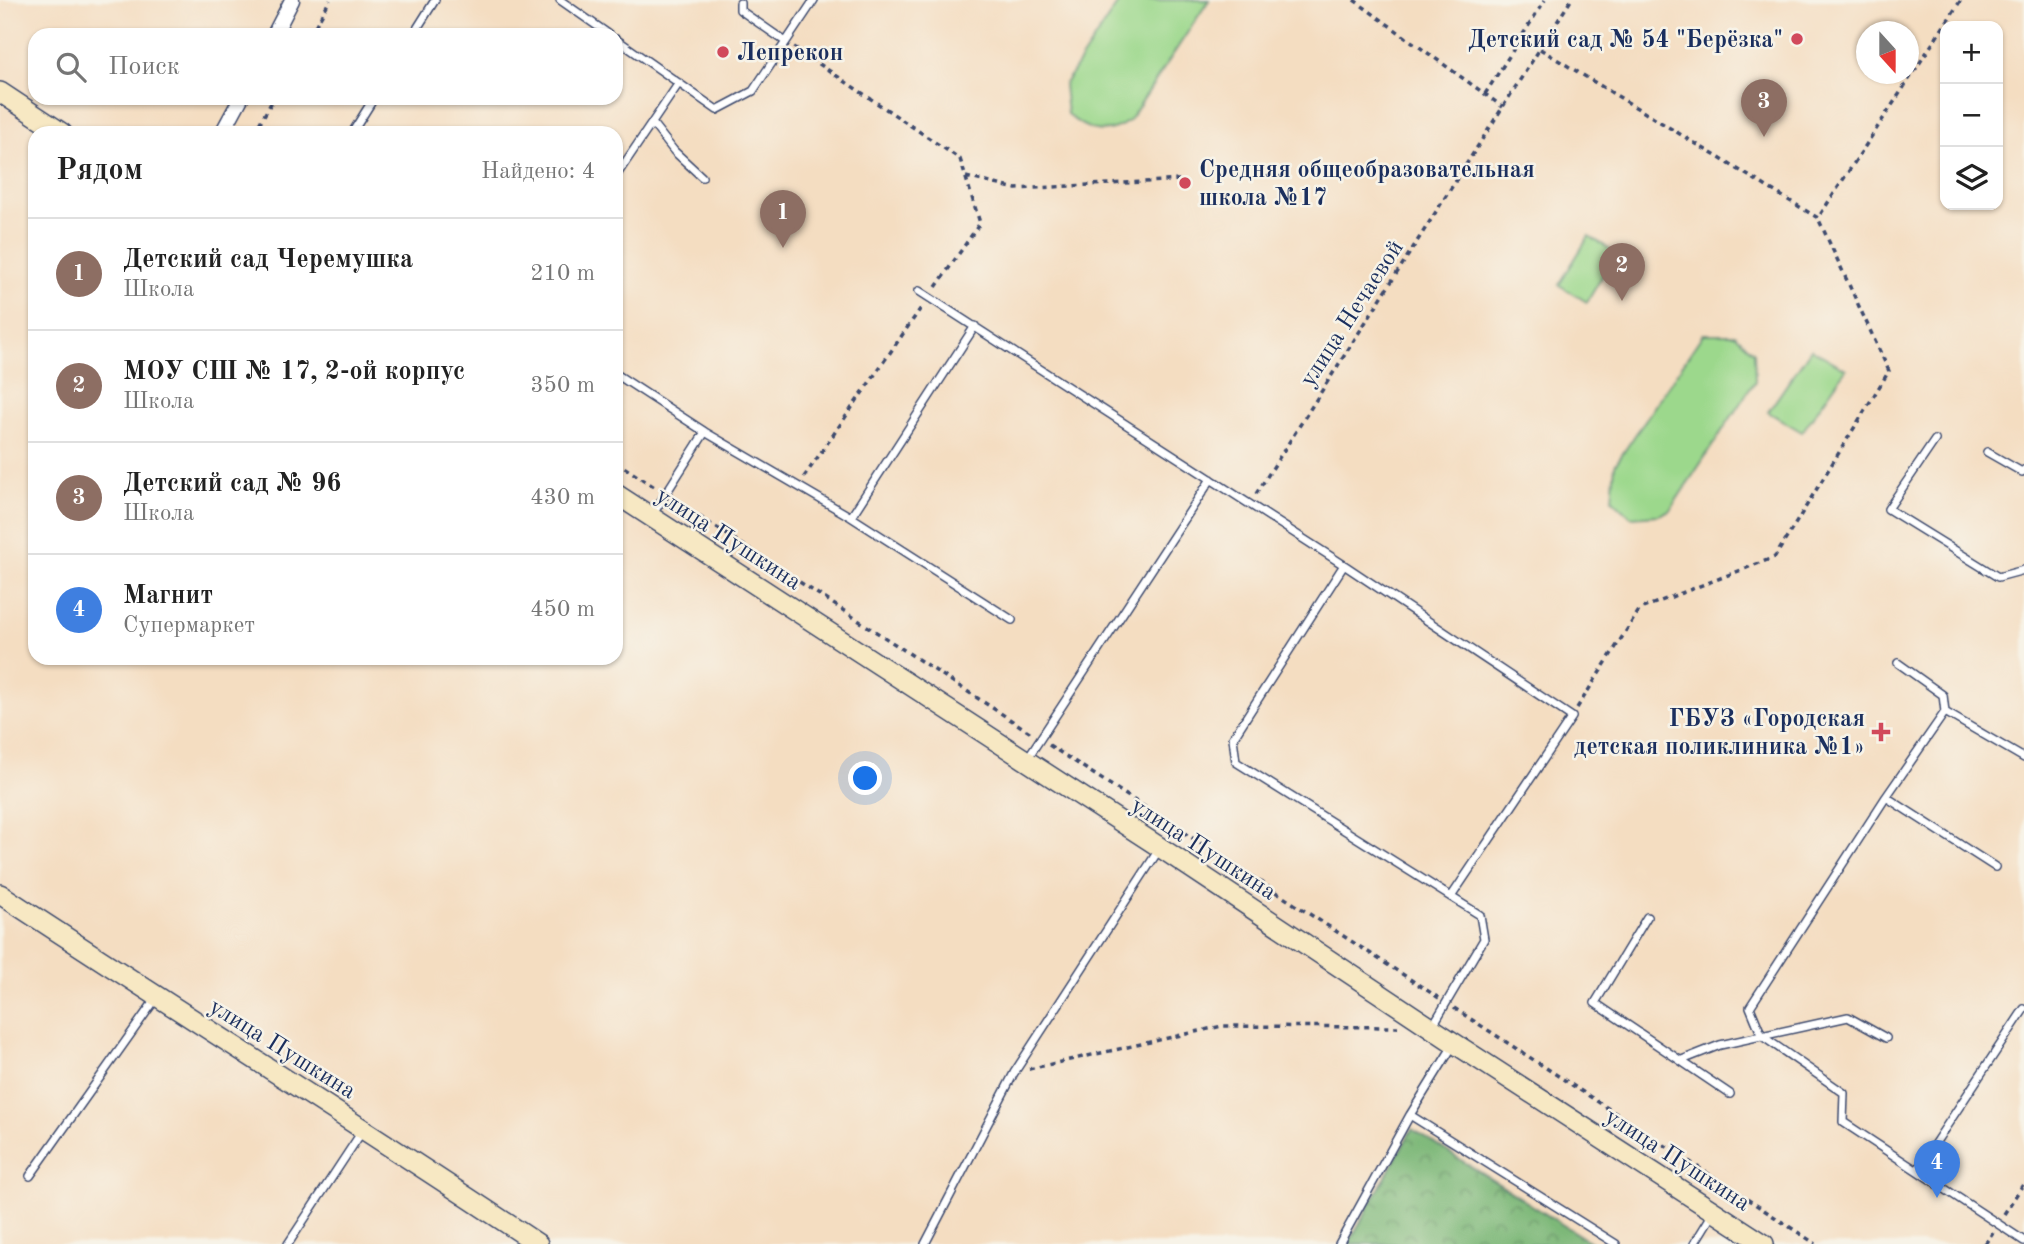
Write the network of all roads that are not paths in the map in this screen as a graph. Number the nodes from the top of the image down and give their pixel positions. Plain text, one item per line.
1 (292, 0) edge
2 (435, 0) edge
3 (560, 0) edge
4 (814, 0) edge
5 (740, 3) dead end
6 (278, 28) edge
7 (417, 28) edge
8 (600, 28) edge
9 (786, 42) junction
10 (623, 44) edge
11 (679, 83) junction
12 (0, 92) edge
13 (237, 105) edge
14 (370, 105) edge
15 (652, 123) junction
16 (51, 126) edge
17 (226, 126) edge
18 (356, 126) edge
19 (623, 166) edge
20 (702, 177) dead end
21 (919, 290) dead end
22 (975, 327) junction
23 (623, 378) edge
24 (705, 432) junction
25 (1934, 440) dead end
26 (1987, 452) dead end
27 (2024, 470) edge
28 (1211, 479) junction
29 (623, 499) edge
30 (651, 517) junction
31 (851, 517) junction
32 (1344, 565) junction
33 (2024, 570) edge
34 (1012, 620) dead end
35 (1898, 663) dead end
36 (1945, 712) junction
37 (2024, 758) edge
38 (1026, 761) junction
39 (1886, 797) junction
40 (1161, 848) junction
41 (1995, 867) dead end
42 (0, 894) edge
43 (1451, 897) junction
44 (1647, 917) dead end
45 (157, 997) junction
46 (2024, 1009) edge
47 (1432, 1028) junction
48 (1762, 1036) junction
49 (1886, 1038) dead end
50 (1454, 1043) junction
51 (1682, 1060) junction
52 (1730, 1094) dead end
53 (1409, 1115) junction
54 (364, 1128) junction
55 (1918, 1170) junction
56 (30, 1175) dead end
57 (1713, 1212) junction
58 (2024, 1241) edge
59 (288, 1244) edge
60 (538, 1244) edge
61 (925, 1244) edge
62 (1339, 1244) edge
63 (1616, 1244) edge
64 (1694, 1244) edge
65 (1764, 1244) edge

1 - 6 street
2 - 7 lane
3 - 8 lane
4 - 9 lane
5 - 9 lane
9 - 11 lane
10 - 11 lane
11 - 15 lane
12 - 16 street
13 - 17 street
14 - 18 lane
15 - 19 lane
15 - 20 lane
21 - 22 lane
22 - 28 lane
22 - 31 lane
23 - 24 lane
24 - 30 lane
24 - 31 lane
25 - 33 lane
26 - 27 lane
28 - 32 lane
28 - 38 lane
29 - 30 street, улица Пушкина
30 - 38 street, улица Пушкина
31 - 34 lane
32 - 43 lane
32 - 43 lane
35 - 36 lane
36 - 37 lane
36 - 39 lane
38 - 40 street, улица Пушкина
39 - 41 lane
39 - 48 lane
40 - 47 street, улица Пушкина
40 - 61 lane
42 - 45 street, улица Пушкина
43 - 47 lane
44 - 51 lane
45 - 54 street, улица Пушкина
45 - 56 lane
46 - 55 lane
47 - 50 street, улица Пушкина
48 - 49 lane
48 - 51 lane
48 - 55 lane
50 - 53 lane
50 - 57 street, улица Пушкина
51 - 52 lane
53 - 62 lane
53 - 63 lane
54 - 59 lane
54 - 60 street, улица Пушкина
55 - 58 lane
57 - 64 lane
57 - 65 street, улица Пушкина

